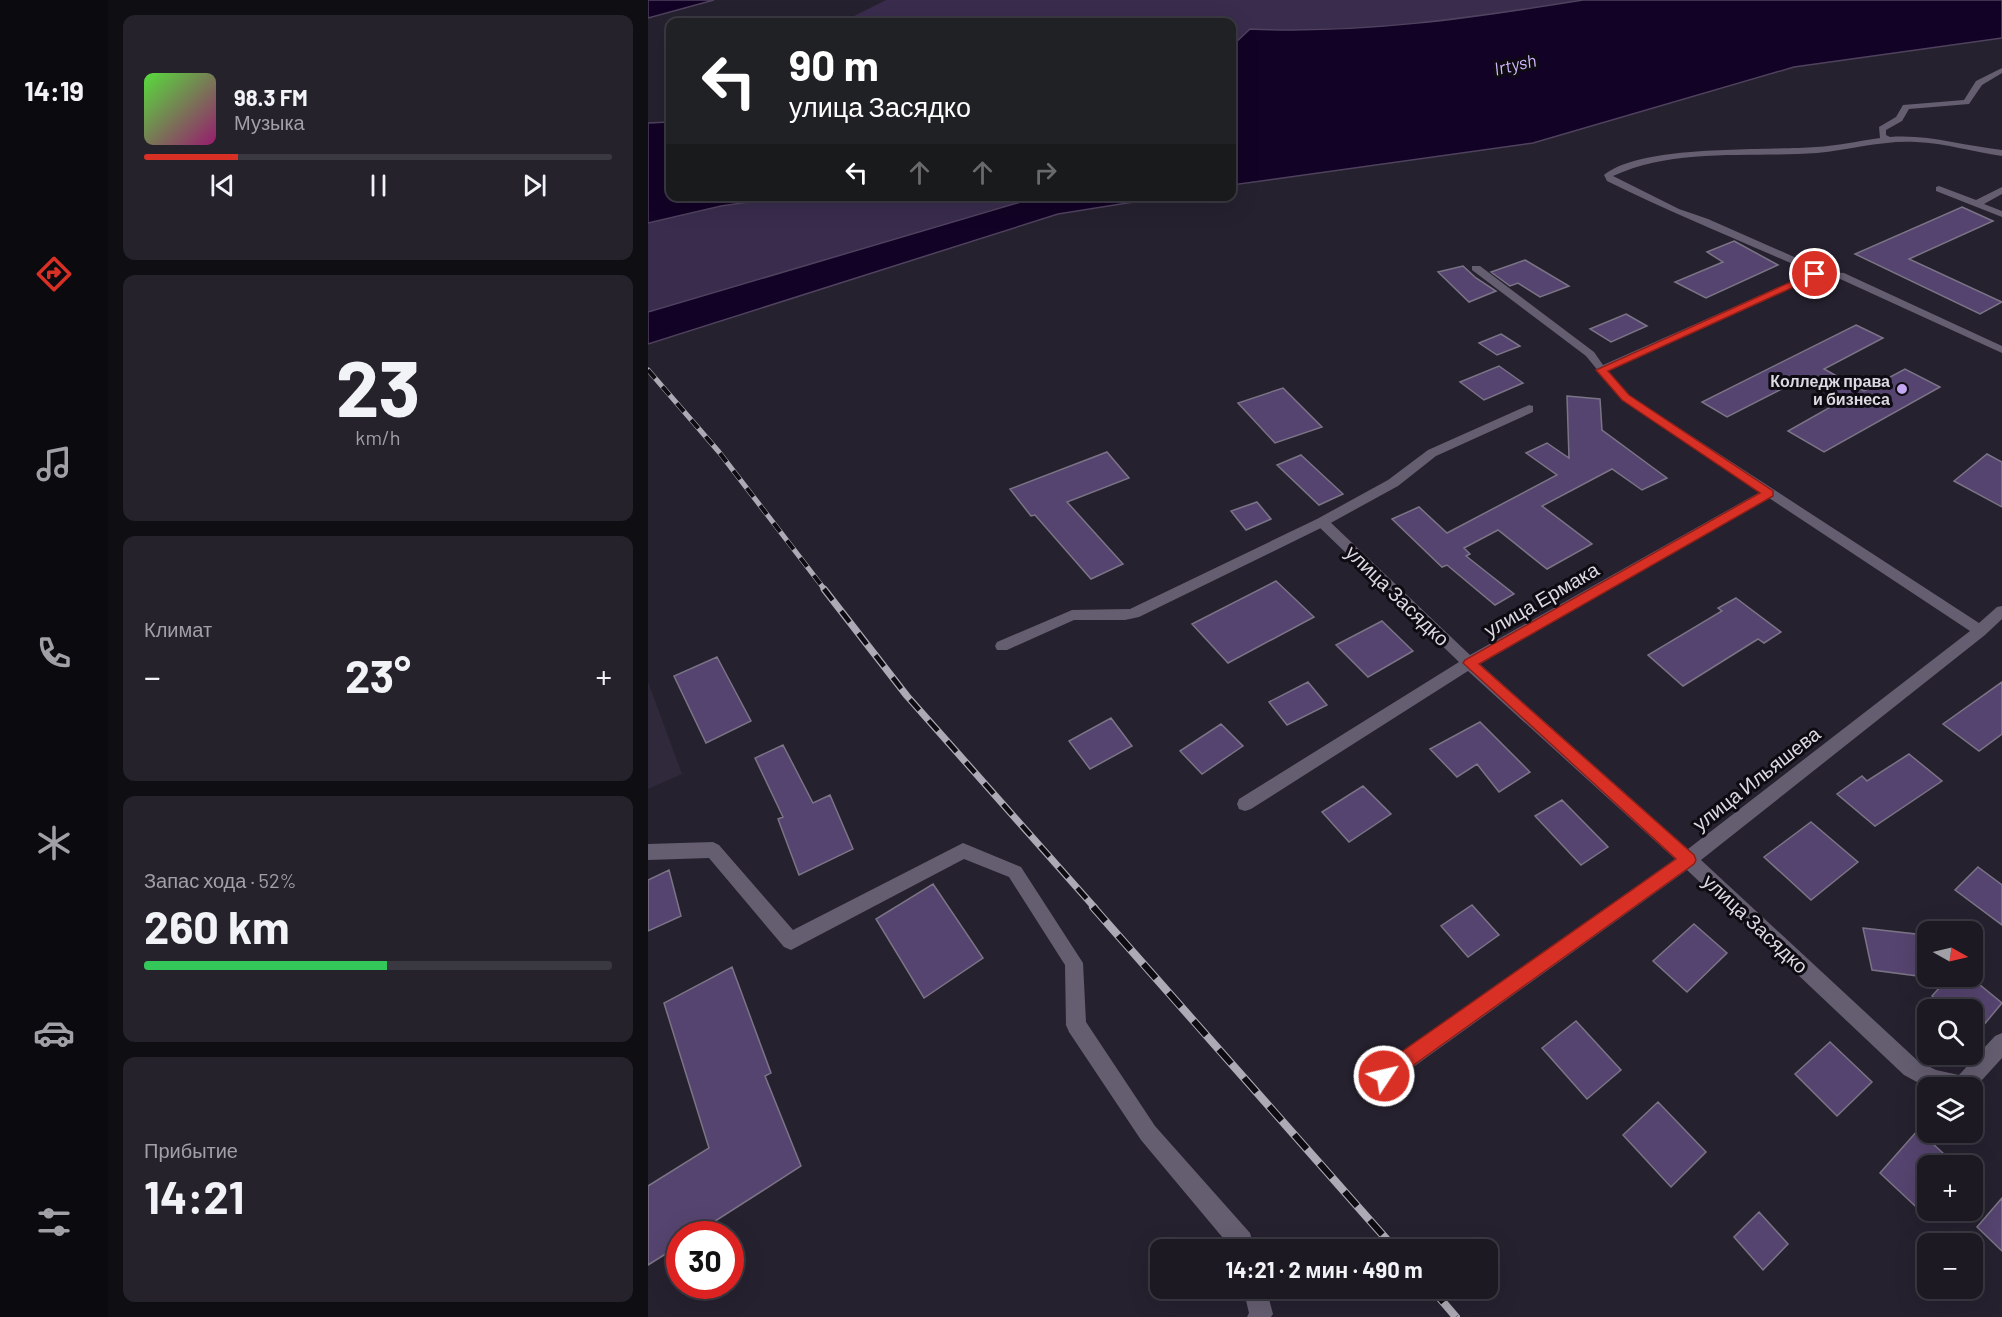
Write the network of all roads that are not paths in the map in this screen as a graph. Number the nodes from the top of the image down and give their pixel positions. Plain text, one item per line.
1 (2002, 70) edge
2 (1890, 141) junction
3 (2002, 153) edge
4 (1939, 189) dead end
5 (2002, 190) edge
6 (1976, 204) junction
7 (2002, 214) edge
8 (1476, 268) dead end
9 (1822, 273) junction
10 (2002, 350) edge
11 (1601, 370) junction
12 (1528, 409) dead end
13 (1769, 493) junction
14 (1322, 522) junction
15 (2000, 615) edge
16 (1980, 631) junction
17 (1002, 646) dead end
18 (1469, 663) junction
19 (1245, 804) dead end
20 (648, 852) edge
21 (1688, 860) junction
22 (2002, 1043) edge
23 (1384, 1076) dead end
24 (1240, 1239) edge
25 (1257, 1299) edge
26 (1259, 1317) edge

1 - 2 street
2 - 3 street
2 - 9 street
4 - 6 street
5 - 6 street
6 - 7 street
8 - 11 street
9 - 10 street
9 - 11 street
11 - 13 street
12 - 14 street
13 - 16 street
13 - 18 street, улица Ермака
14 - 17 street
14 - 18 street, улица Засядко
15 - 16 street, улица Ильяшева
16 - 21 street, улица Ильяшева
18 - 19 street, улица Ермака
18 - 21 street, улица Засядко
20 - 24 street
21 - 22 street, улица Засядко
21 - 23 street, улица Ильяшева
25 - 26 street

